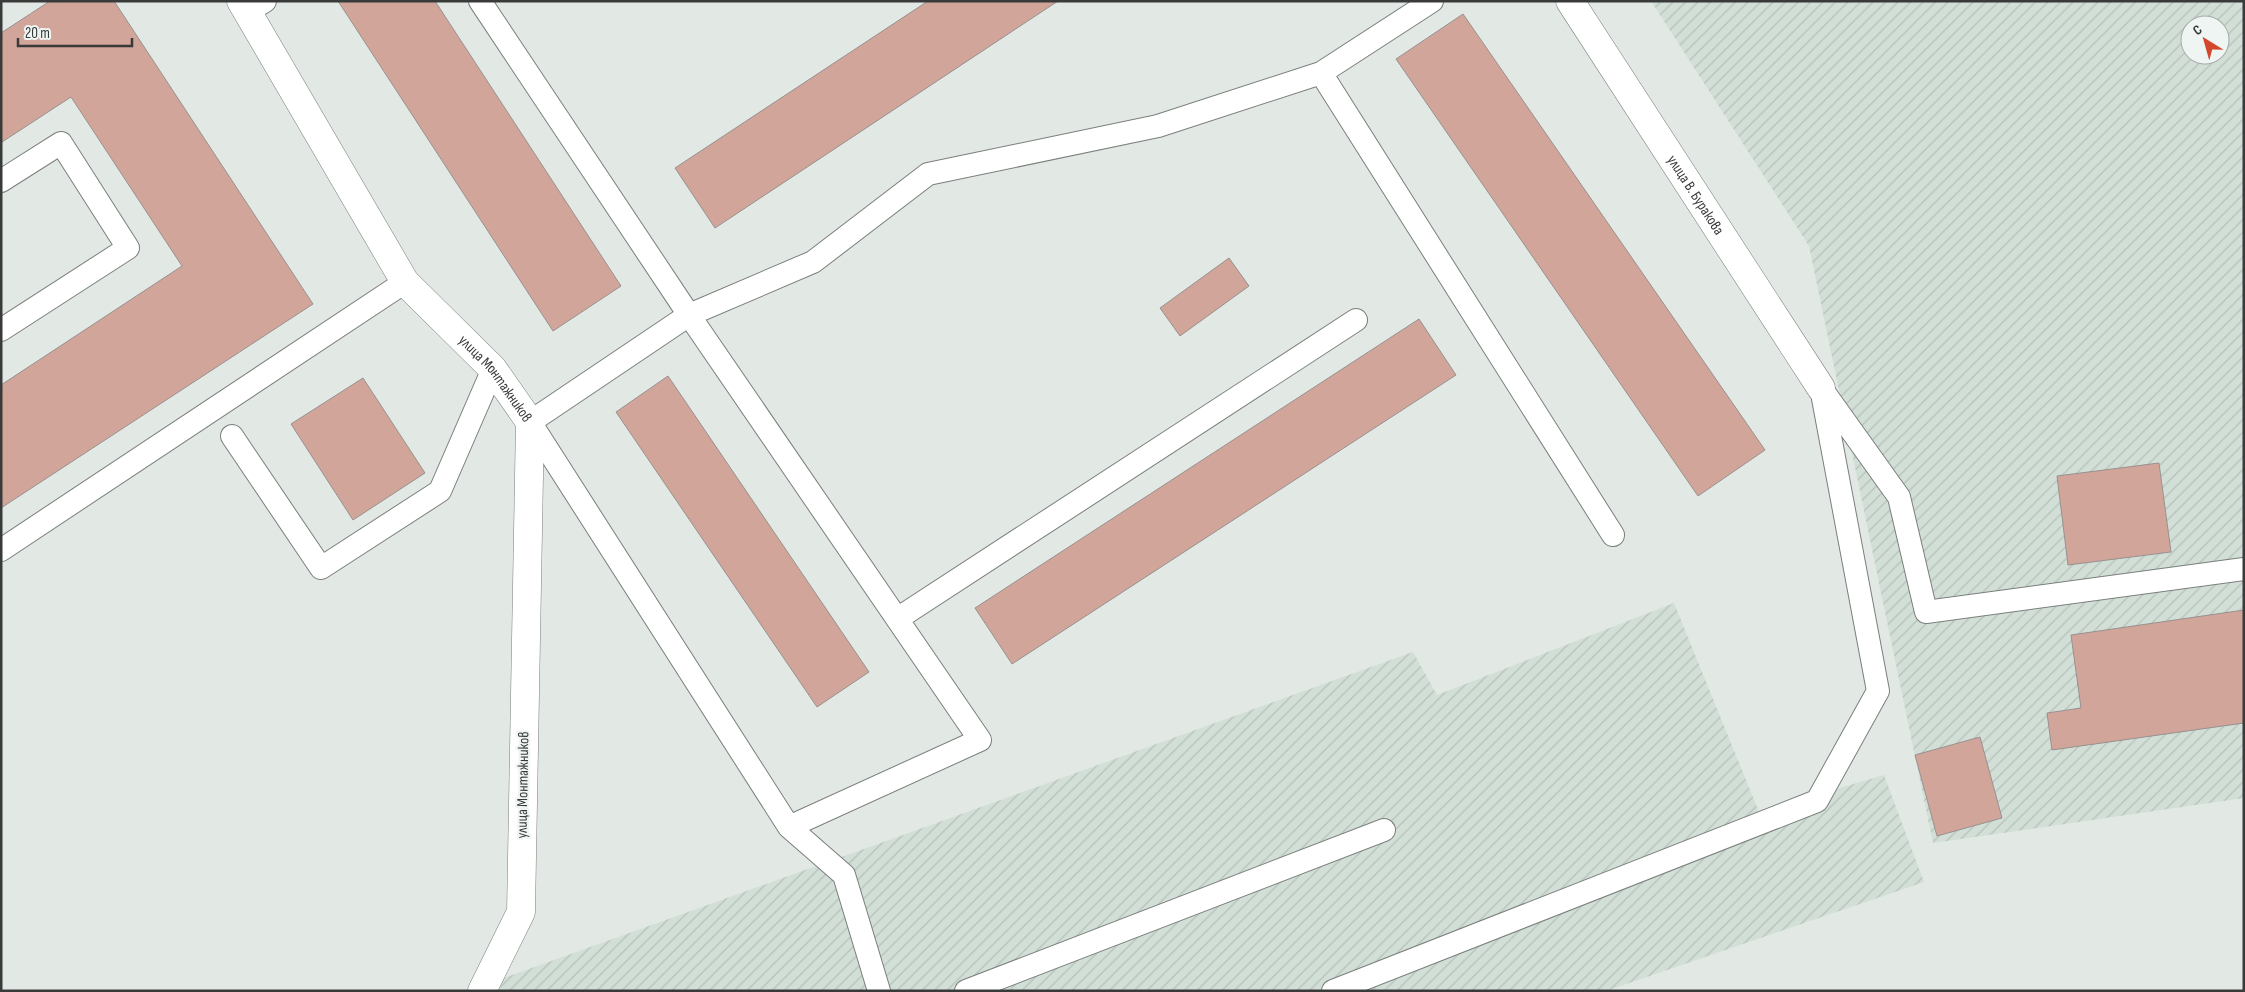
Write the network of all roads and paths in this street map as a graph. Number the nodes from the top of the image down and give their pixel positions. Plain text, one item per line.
1 (480, 1) edge
2 (1432, 1) edge
3 (1570, 1) edge
4 (251, 5) edge
5 (1321, 73) junction
6 (1, 181) edge
7 (405, 282) junction
8 (689, 315) junction
9 (1356, 320) dead end
10 (2, 327) edge
11 (493, 369) junction
12 (1821, 388) junction
13 (530, 422) junction
14 (232, 436) dead end
15 (1613, 535) dead end
16 (1, 550) edge
17 (2244, 569) edge
18 (897, 619) junction
19 (790, 827) junction
20 (1384, 830) dead end
21 (482, 991) edge
22 (878, 991) edge
23 (966, 991) edge
24 (1333, 991) edge

1 - 8 lane
2 - 5 lane
3 - 12 street, улица В. Буракова
4 - 7 street, улица Монтажников
5 - 8 lane
5 - 15 lane
6 - 10 lane
7 - 11 street, улица Монтажников
7 - 16 lane
8 - 13 lane
8 - 18 lane
9 - 18 lane
11 - 13 street, улица Монтажников
11 - 14 lane
12 - 17 lane
12 - 24 lane
13 - 19 lane
13 - 21 street, улица Монтажников
18 - 19 lane
19 - 22 lane
20 - 23 lane

